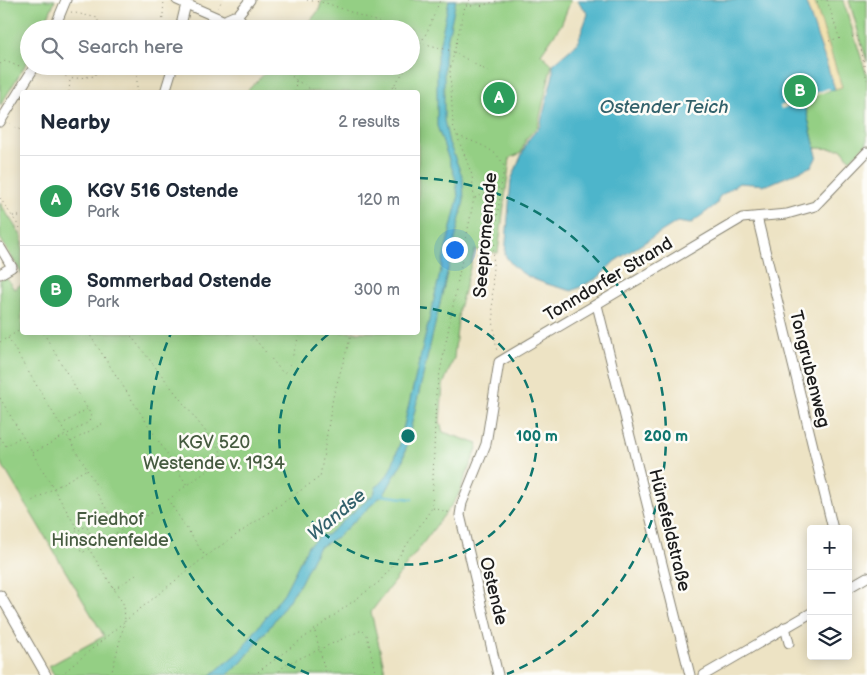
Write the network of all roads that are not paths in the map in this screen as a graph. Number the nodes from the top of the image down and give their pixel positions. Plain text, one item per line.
1 (66, 0) edge
2 (177, 0) edge
3 (250, 0) edge
4 (186, 4) junction
5 (237, 16) junction
6 (58, 20) edge
7 (182, 20) edge
8 (216, 20) edge
9 (228, 20) edge
10 (240, 20) edge
11 (29, 75) edge
12 (170, 75) edge
13 (22, 90) edge
14 (166, 90) edge
15 (20, 94) edge
16 (5, 123) edge
17 (867, 152) edge
18 (756, 217) junction
19 (0, 247) edge
20 (0, 274) edge
21 (597, 305) junction
22 (460, 515) joint
23 (832, 525) edge
24 (867, 577) edge
25 (852, 586) edge
26 (0, 595) edge
27 (807, 615) edge
28 (786, 627) junction
29 (789, 643) dead end
30 (46, 675) edge
31 (498, 675) edge
32 (690, 675) edge
33 (704, 675) edge

1 - 6 street
2 - 4 street
3 - 5 street
4 - 7 street
4 - 8 street
5 - 9 street
5 - 10 street
11 - 13 street
12 - 14 street
15 - 16 street
17 - 18 street, Tonndorfer Strand
18 - 21 street, Tonndorfer Strand
18 - 23 street, Tongrubenweg
19 - 20 street
21 - 22 street, Tonndorfer Strand
21 - 32 street, Hünefeldstraße
22 - 31 street, Ostende
24 - 25 street
26 - 30 street
27 - 28 street
28 - 29 street
28 - 33 street

